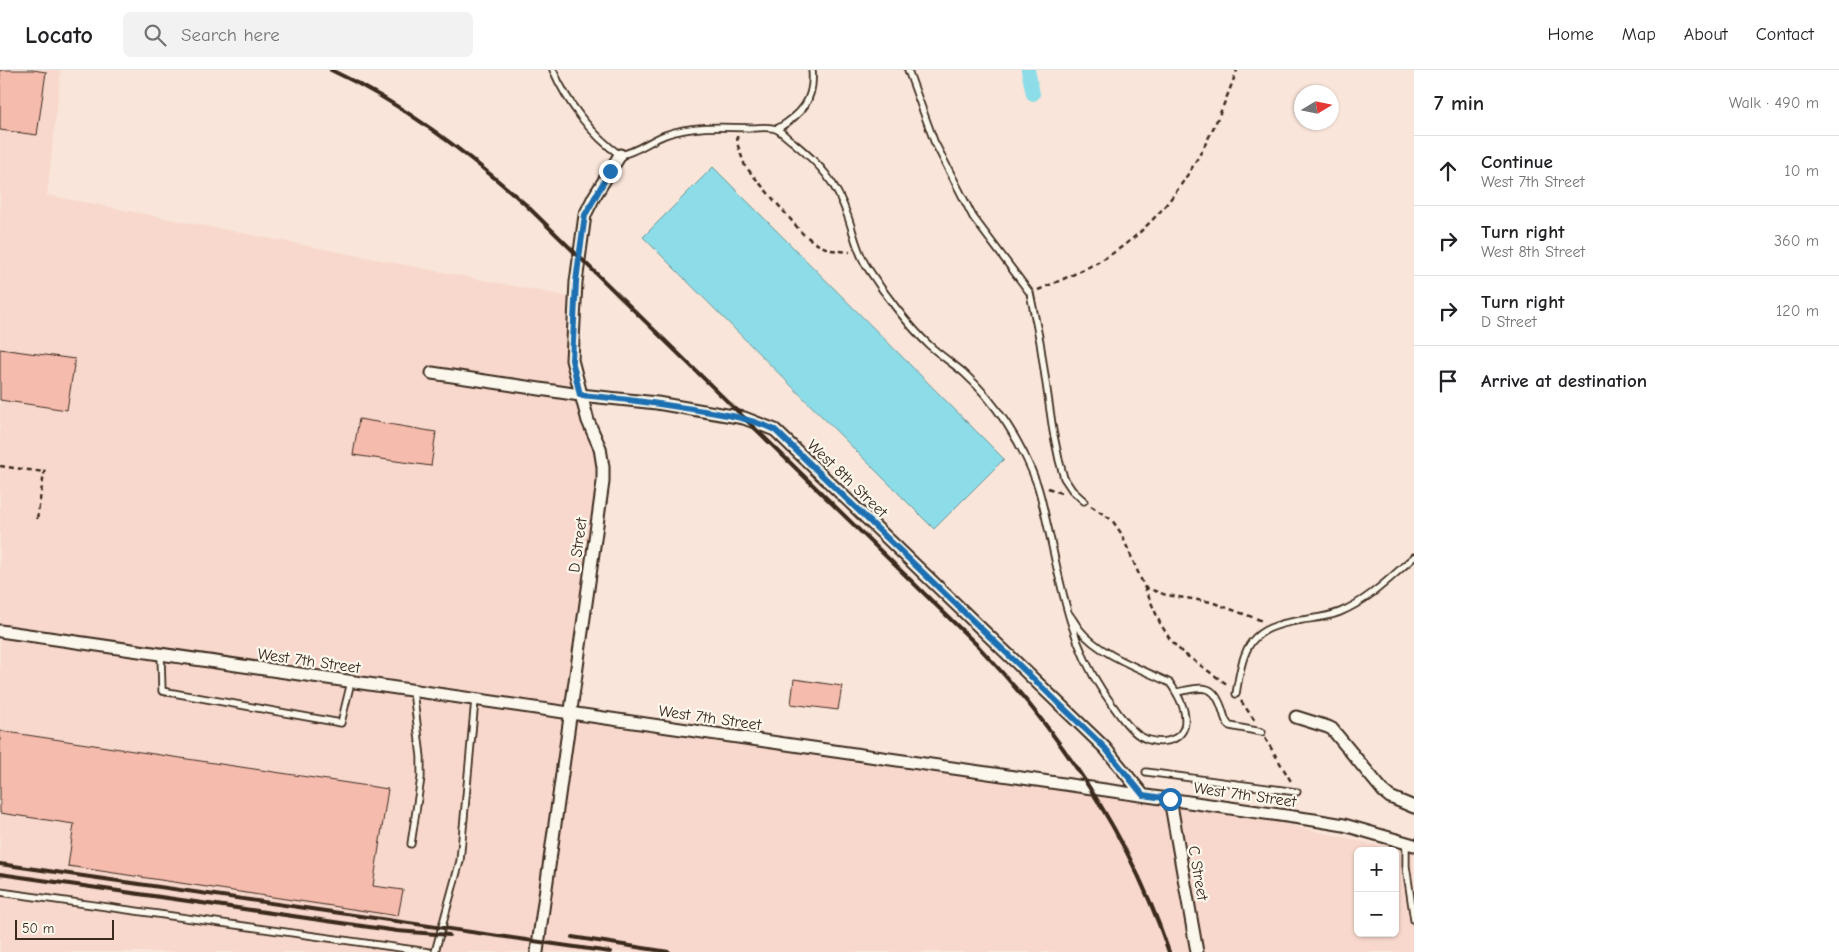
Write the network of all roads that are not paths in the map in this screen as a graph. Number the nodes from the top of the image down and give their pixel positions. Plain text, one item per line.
1 (553, 70) edge
2 (812, 70) edge
3 (908, 70) edge
4 (777, 129) junction
5 (620, 155) junction
6 (432, 373) dead end
7 (580, 395) junction
8 (1084, 502) road end
9 (1414, 557) edge
10 (1069, 614) junction
11 (0, 631) edge
12 (161, 655) junction
13 (350, 682) junction
14 (413, 691) junction
15 (1177, 692) junction
16 (1236, 694) road end
17 (475, 700) junction
18 (570, 714) junction
19 (1296, 717) dead end
20 (1262, 732) road end
21 (1146, 772) dead end
22 (1297, 792) road end
23 (1143, 795) junction
24 (1170, 799) junction
25 (1414, 807) edge
26 (1410, 843) edge
27 (411, 844) dead end
28 (0, 892) edge
29 (1414, 920) edge
30 (428, 952) edge
31 (435, 952) edge
32 (537, 952) edge
33 (1197, 952) edge

1 - 5 lane
2 - 4 lane
3 - 8 lane
4 - 5 lane
4 - 10 lane
5 - 7 street, D Street
6 - 7 street, West 8th Street
7 - 18 street, D Street
7 - 23 street, West 8th Street
9 - 16 lane
10 - 15 lane
10 - 15 lane
11 - 12 street, West 7th Street
12 - 13 street, West 7th Street
12 - 13 lane
13 - 14 street, West 7th Street
14 - 17 street, West 7th Street
14 - 27 lane
15 - 20 lane
17 - 18 street, West 7th Street
17 - 31 lane
18 - 23 street, West 7th Street
18 - 32 street, D Street
19 - 25 street
21 - 22 lane
23 - 24 street, West 7th Street
24 - 26 street, West 7th Street
24 - 33 street, C Street
26 - 29 lane
28 - 30 lane

